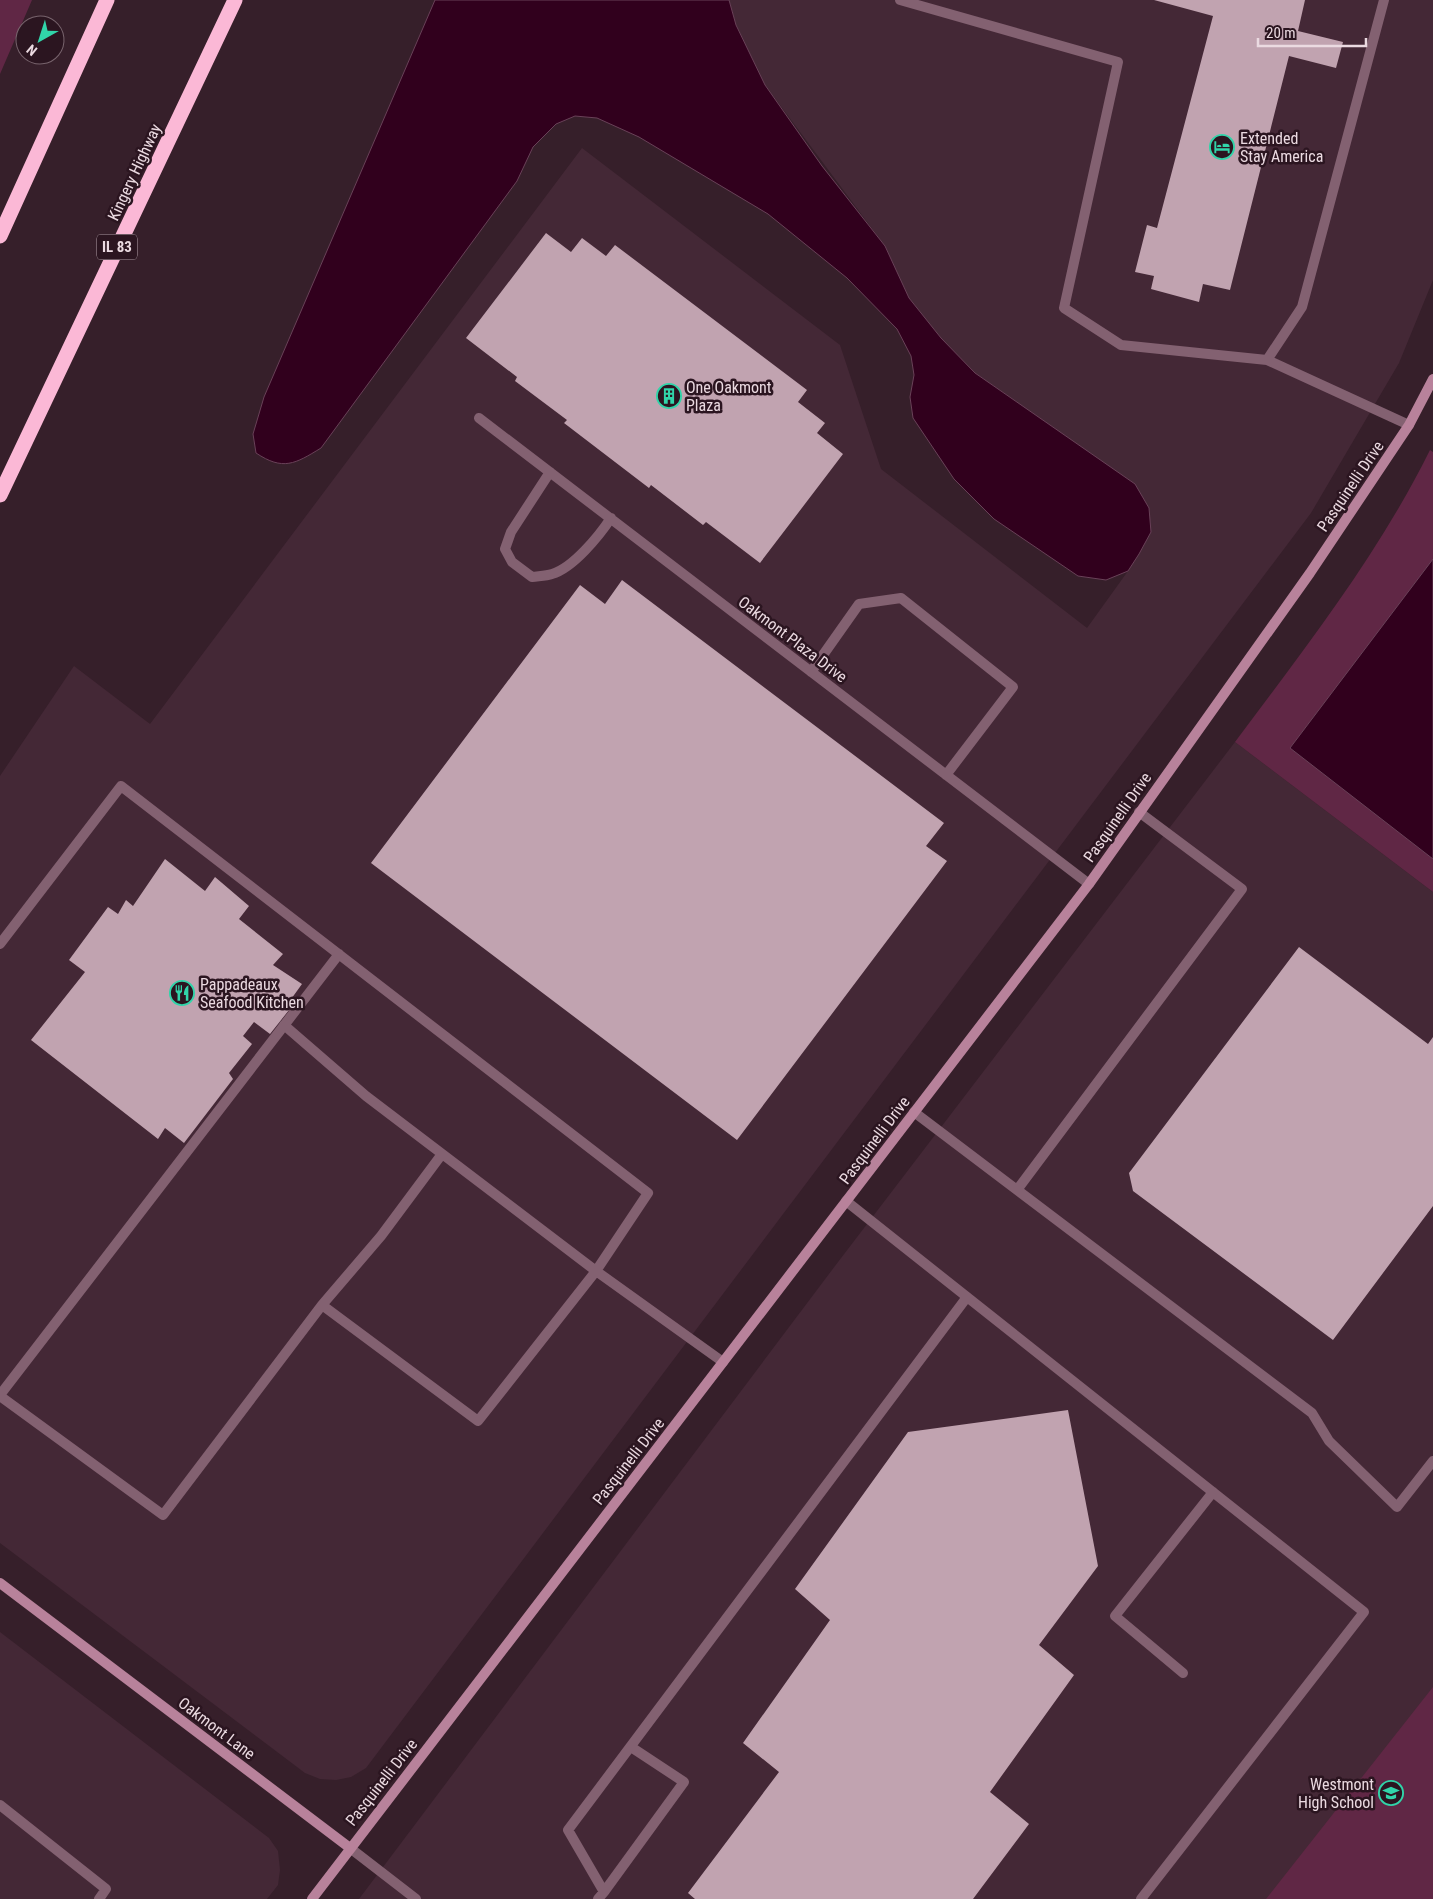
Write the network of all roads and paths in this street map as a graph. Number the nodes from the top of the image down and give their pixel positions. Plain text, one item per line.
1 (107, 0) edge
2 (234, 0) edge
3 (900, 0) edge
4 (1384, 0) edge
5 (0, 236) edge
6 (1267, 360) junction
7 (1433, 380) edge
8 (480, 418) dead end
9 (1410, 425) junction
10 (550, 472) junction
11 (0, 495) edge
12 (611, 518) junction
13 (811, 672) junction
14 (946, 775) junction
15 (1139, 812) junction
16 (1089, 884) junction
17 (0, 944) edge
18 (339, 954) junction
19 (284, 1025) junction
20 (914, 1112) junction
21 (442, 1154) junction
22 (1017, 1190) junction
23 (846, 1201) junction
24 (596, 1271) junction
25 (967, 1297) junction
26 (322, 1305) junction
27 (723, 1362) junction
28 (0, 1395) edge
29 (1433, 1461) edge
30 (1213, 1492) junction
31 (0, 1583) edge
32 (1183, 1673) dead end
33 (630, 1747) junction
34 (0, 1805) edge
35 (350, 1848) junction
36 (601, 1896) edge
37 (99, 1899) edge
38 (312, 1899) edge
39 (416, 1899) edge
40 (1141, 1899) edge

1 - 5 highway
2 - 11 highway, Kingery Highway / IL 83
3 - 6 street
4 - 6 street
6 - 9 street
7 - 9 street, Pasquinelli Drive
8 - 10 street, Oakmont Plaza Drive
9 - 15 street, Pasquinelli Drive
10 - 12 street, Oakmont Plaza Drive
10 - 12 street
12 - 13 street, Oakmont Plaza Drive
13 - 14 street, Oakmont Plaza Drive
13 - 14 street
14 - 16 street, Oakmont Plaza Drive
15 - 16 street, Pasquinelli Drive
15 - 22 street
16 - 20 street, Pasquinelli Drive
17 - 18 street
18 - 19 street
18 - 24 street
19 - 21 street
19 - 28 street
20 - 22 street
20 - 23 street, Pasquinelli Drive
21 - 24 street
21 - 26 street
22 - 29 street
23 - 25 street
23 - 27 street, Pasquinelli Drive
24 - 26 street
24 - 27 street
25 - 30 street
25 - 33 street
26 - 28 street
27 - 35 street, Pasquinelli Drive
30 - 32 street
30 - 40 street
31 - 35 street, Oakmont Lane
33 - 36 street
33 - 36 street
34 - 37 street
35 - 38 street, Pasquinelli Drive
35 - 39 street, Oakmont Lane

